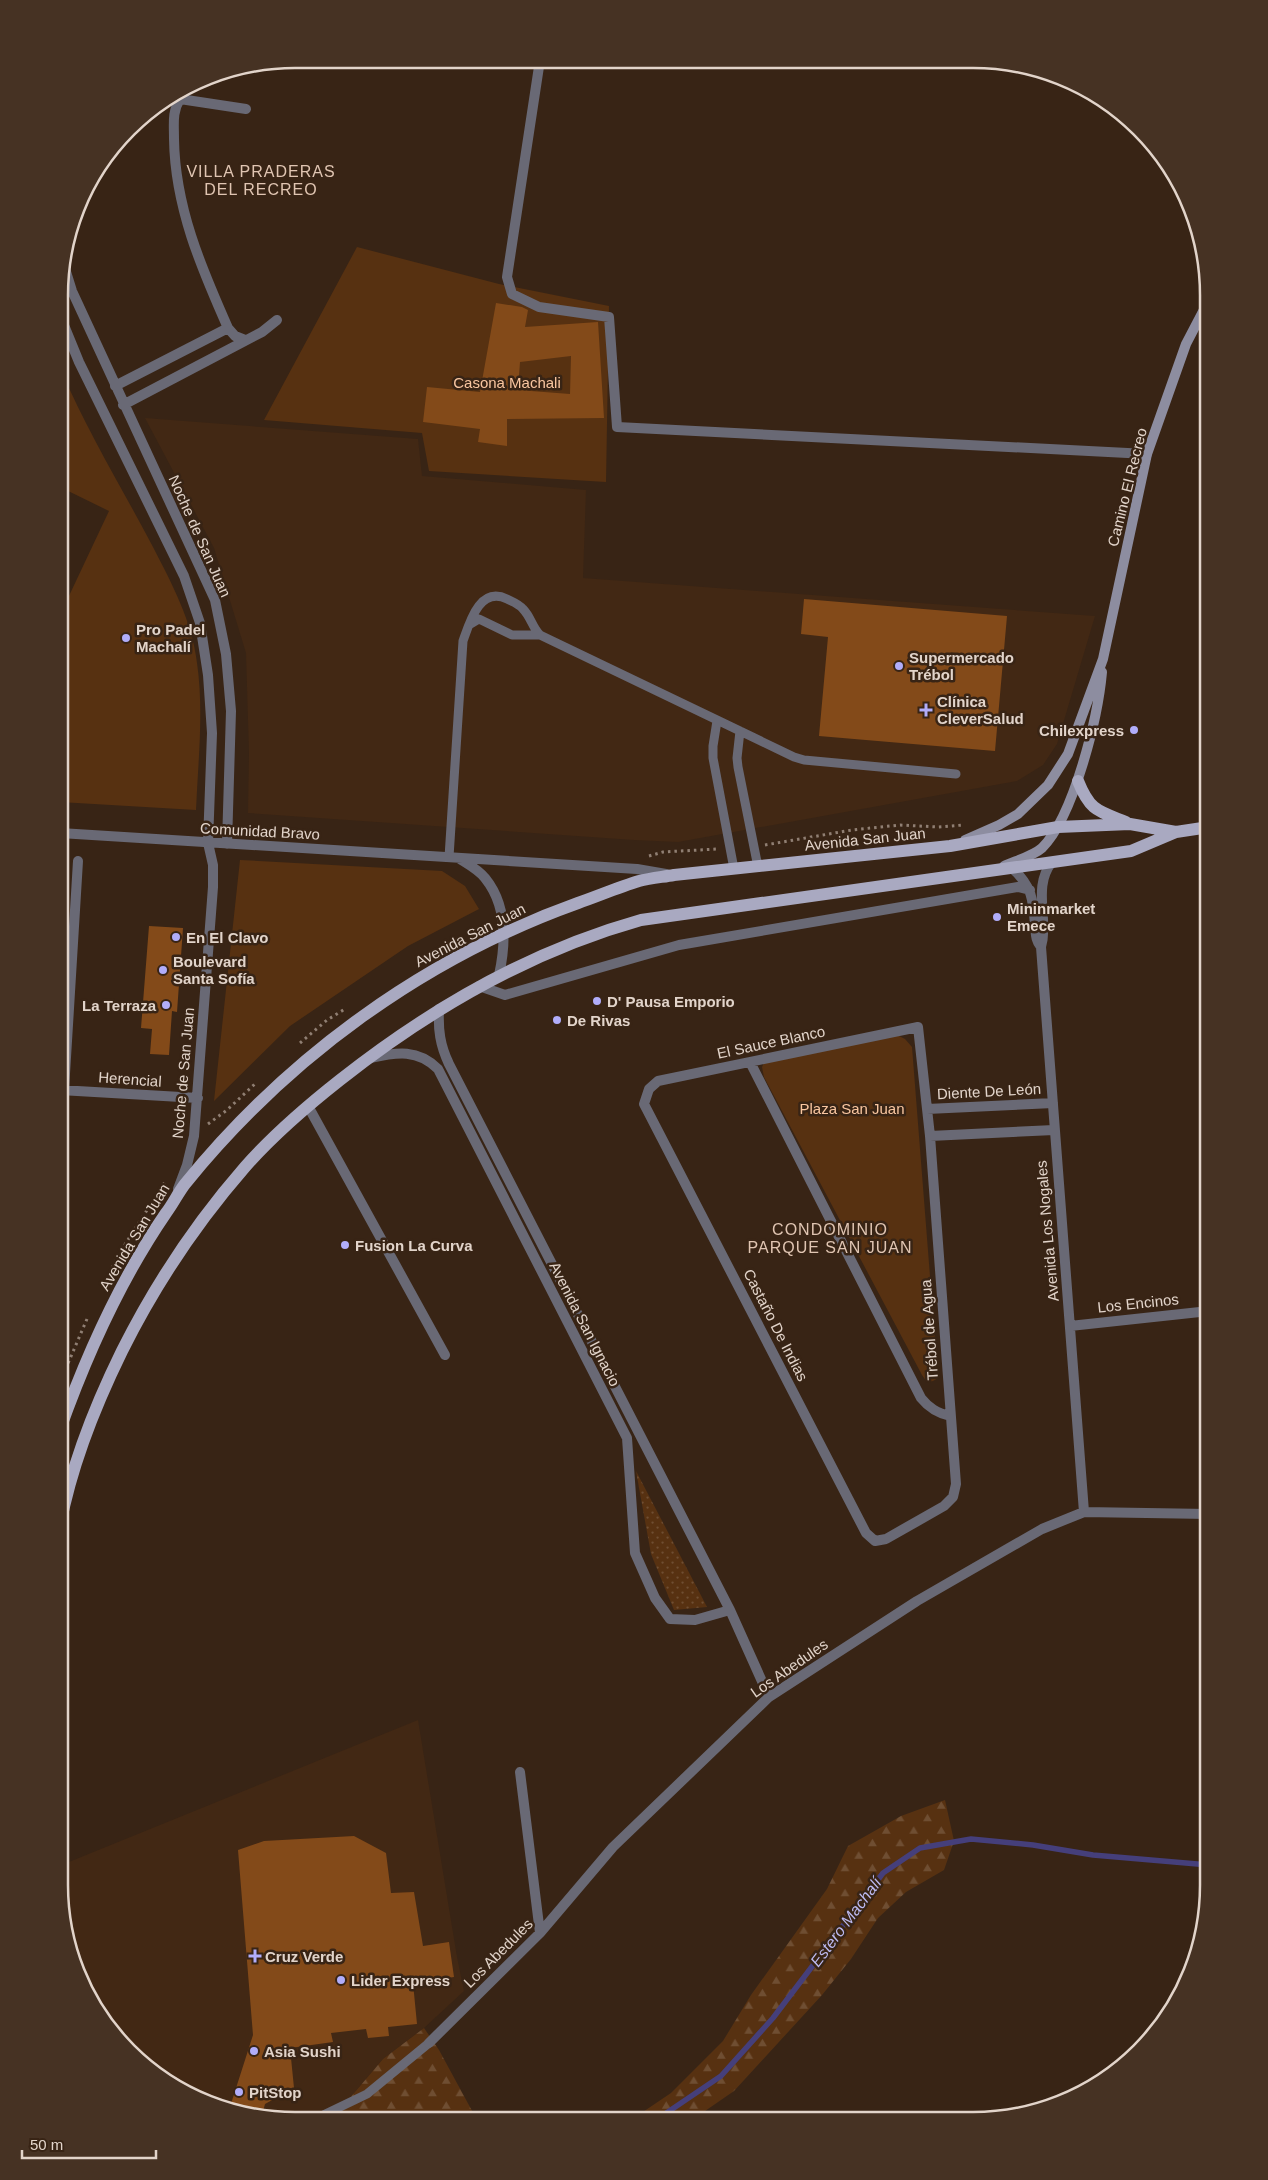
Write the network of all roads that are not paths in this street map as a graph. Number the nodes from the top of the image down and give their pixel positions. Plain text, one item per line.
1 (539, 68) edge
2 (246, 109) dead end
3 (68, 279) edge
4 (1200, 317) edge
5 (277, 320) dead end
6 (228, 328) junction
7 (68, 335) edge
8 (245, 340) junction
9 (115, 386) junction
10 (123, 404) junction
11 (1147, 454) junction
12 (469, 625) junction
13 (540, 635) junction
14 (1103, 659) junction
15 (717, 721) junction
16 (740, 731) junction
17 (956, 774) dead end
18 (1078, 781) junction
19 (1130, 824) junction
20 (1058, 826) junction
21 (1200, 828) edge
22 (1176, 832) junction
23 (68, 834) edge
24 (208, 843) junction
25 (227, 844) junction
26 (950, 846) junction
27 (454, 858) junction
28 (78, 861) dead end
29 (1052, 862) junction
30 (758, 866) junction
31 (1012, 868) junction
32 (734, 869) junction
33 (992, 871) junction
34 (674, 875) junction
35 (1030, 890) junction
36 (504, 932) junction
37 (1041, 947) junction
38 (500, 976) junction
39 (479, 986) junction
40 (68, 1004) edge
41 (439, 1009) junction
42 (918, 1027) joint
43 (366, 1060) junction
44 (750, 1062) junction
45 (68, 1090) edge
46 (198, 1098) junction
47 (1053, 1103) junction
48 (644, 1104) joint
49 (308, 1106) junction
50 (927, 1109) junction
51 (1054, 1130) junction
52 (930, 1136) junction
53 (167, 1212) junction
54 (538, 1235) junction
55 (526, 1242) junction
56 (1200, 1312) edge
57 (1070, 1326) junction
58 (445, 1356) dead end
59 (68, 1410) edge
60 (950, 1416) junction
61 (640, 1432) junction
62 (627, 1438) junction
63 (68, 1489) edge
64 (1084, 1512) junction
65 (1200, 1514) edge
66 (866, 1533) joint
67 (730, 1610) junction
68 (769, 1698) junction
69 (520, 1772) dead end
70 (540, 1934) junction
71 (429, 2043) joint
72 (330, 2112) edge

1 - 11 street
2 - 6 street
3 - 9 street, Noche de San Juan
4 - 11 main road, Camino El Recreo
5 - 8 street
6 - 8 street
6 - 9 street
7 - 24 street, Noche de San Juan
8 - 10 street
9 - 10 street, Noche de San Juan
10 - 25 street, Noche de San Juan
11 - 14 main road, Camino El Recreo
12 - 13 lane
12 - 13 lane
12 - 27 lane
13 - 15 lane
14 - 18 main road, Camino El Recreo
14 - 26 main road, Camino El Recreo
15 - 16 lane
15 - 32 lane
16 - 17 lane
16 - 30 lane
18 - 19 main road
18 - 20 main road, Camino El Recreo
19 - 20 main road, Avenida San Juan
19 - 22 main road, Avenida San Juan
20 - 26 main road, Avenida San Juan
20 - 33 main road, Camino El Recreo
21 - 22 main road, Avenida San Juan
22 - 29 main road, Avenida San Juan
23 - 24 street, Comunidad Bravo
24 - 25 street, Comunidad Bravo
24 - 46 street, Noche de San Juan
25 - 27 street, Comunidad Bravo
26 - 30 main road, Avenida San Juan
27 - 34 street, Comunidad Bravo
27 - 36 street
28 - 40 street
29 - 31 main road, Avenida San Juan
29 - 37 street, Avenida Los Nogales
30 - 32 main road, Avenida San Juan
31 - 33 main road, Avenida San Juan
31 - 35 street, Avenida Los Nogales
32 - 34 main road, Avenida San Juan
33 - 38 main road, Avenida San Juan
34 - 36 main road, Avenida San Juan
35 - 37 street, Avenida Los Nogales
35 - 39 street
36 - 38 street
36 - 53 main road, Avenida San Juan
37 - 47 street, Avenida Los Nogales
38 - 39 main road, Avenida San Juan
39 - 41 main road, Avenida San Juan
41 - 43 main road, Avenida San Juan
41 - 54 street, Avenida San Ignacio
42 - 44 street, El Sauce Blanco
42 - 50 street, Trébol de Agua
43 - 49 main road, Avenida San Juan
43 - 55 street, Avenida San Ignacio
44 - 48 street, El Sauce Blanco
44 - 60 street
45 - 46 street, Herencial
46 - 53 street, Noche de San Juan
47 - 50 street, Diente De León
47 - 51 street, Avenida Los Nogales
48 - 66 street, Castaño De Indias
49 - 58 street
49 - 63 main road, Avenida San Juan
50 - 52 street, Trébol de Agua
51 - 52 street
51 - 57 street, Avenida Los Nogales
52 - 60 street, Trébol de Agua
53 - 59 main road, Avenida San Juan
54 - 55 street
54 - 61 street, Avenida San Ignacio
55 - 62 street, Avenida San Ignacio
56 - 57 street, Los Encinos
57 - 64 street, Avenida Los Nogales
60 - 66 street, Trébol de Agua
61 - 62 street
61 - 67 street, Avenida San Ignacio
62 - 67 street, Avenida San Ignacio
64 - 65 street, Los Abedules
64 - 68 street, Los Abedules
67 - 68 street, Avenida San Ignacio
68 - 70 street, Los Abedules
69 - 70 street
70 - 71 street, Los Abedules
71 - 72 lane

